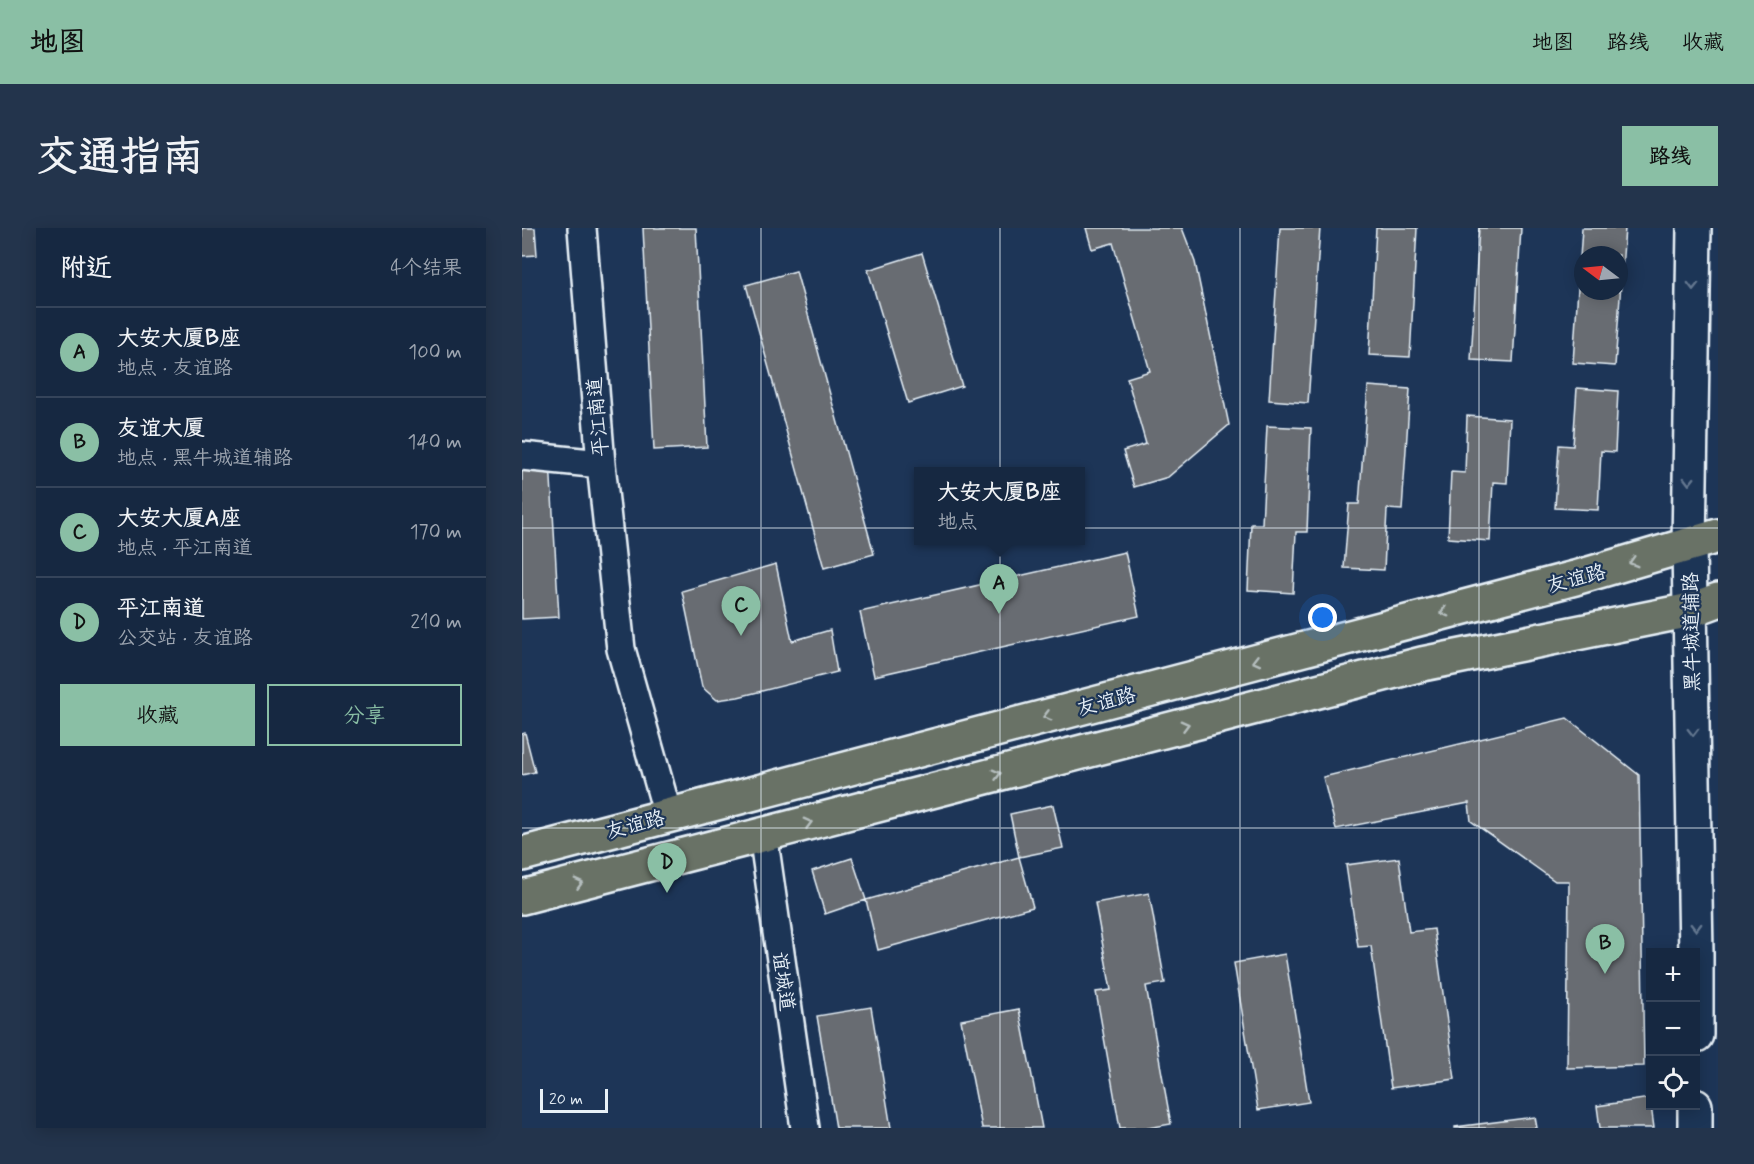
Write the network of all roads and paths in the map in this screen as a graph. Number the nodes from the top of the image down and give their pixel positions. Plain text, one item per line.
1 (582, 228) edge
2 (1694, 228) edge
3 (522, 456) edge
4 (601, 464) junction
5 (1703, 541) edge
6 (1705, 605) edge
7 (668, 815) junction
8 (763, 834) junction
9 (522, 854) edge
10 (522, 897) edge
11 (1696, 1002) edge
12 (1695, 1110) edge
13 (805, 1128) edge
14 (1695, 1128) edge

1 - 4 street, 平江南道
2 -> 5 main road, 黑牛城道辅路
3 - 4 street
4 - 7 street, 平江南道
5 - 6 main road, 黑牛城道辅路
5 -> 7 main road, 友谊路
8 -> 6 main road
6 -> 11 main road, 黑牛城道辅路
7 - 9 main road, 友谊路
10 -> 8 main road
8 - 13 street, 谊城道
12 - 14 main road

